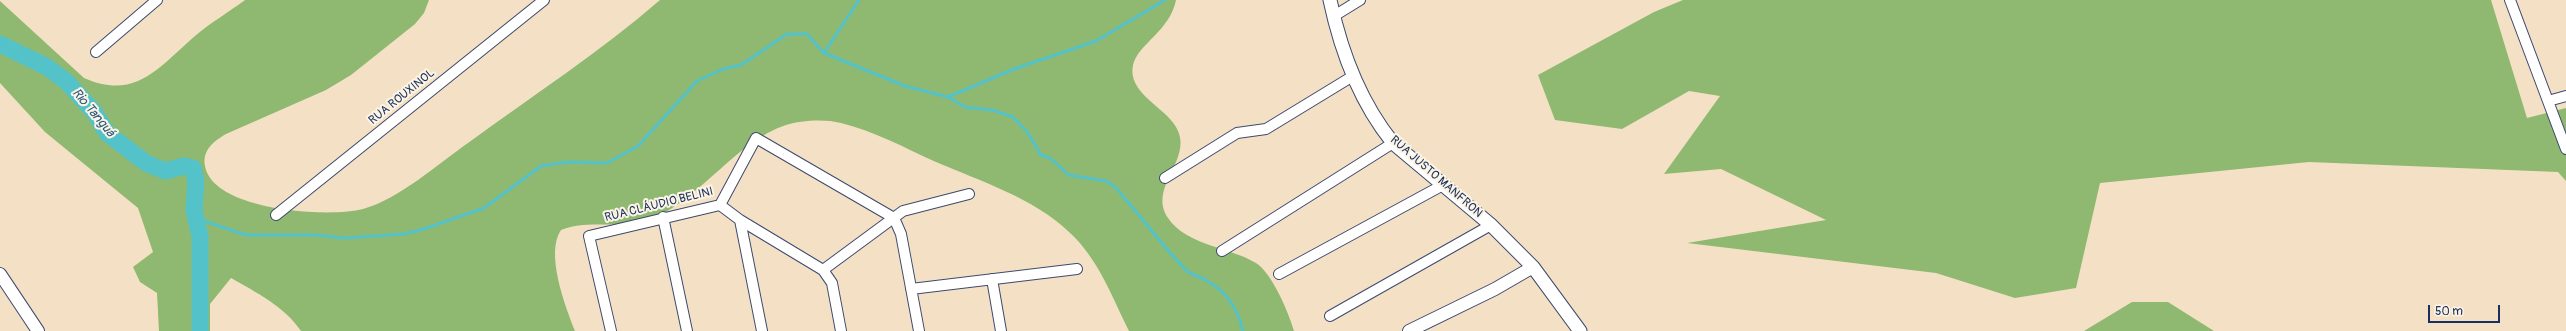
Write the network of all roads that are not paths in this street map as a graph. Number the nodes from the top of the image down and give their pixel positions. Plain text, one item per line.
1 (157, 0) edge
2 (1330, 0) edge
3 (1360, 0) edge
4 (2510, 0) edge
5 (540, 1) edge
6 (1334, 16) junction
7 (96, 52) dead end
8 (1353, 76) junction
9 (2566, 96) edge
10 (2548, 101) junction
11 (1393, 143) junction
12 (2566, 149) edge
13 (1166, 178) dead end
14 (1443, 185) junction
15 (969, 194) dead end
16 (720, 205) junction
17 (276, 215) dead end
18 (663, 217) junction
19 (894, 218) junction
20 (740, 220) junction
21 (1491, 225) junction
22 (1222, 251) dead end
23 (1532, 267) junction
24 (1077, 269) dead end
25 (823, 270) junction
26 (0, 274) edge
27 (1279, 274) dead end
28 (992, 279) junction
29 (911, 289) junction
30 (1330, 316) dead end
31 (38, 331) edge
32 (611, 331) edge
33 (687, 331) edge
34 (762, 331) edge
35 (841, 331) edge
36 (919, 331) edge
37 (1001, 331) edge
38 (1409, 331) edge
39 (1580, 331) edge

1 - 7 street
2 - 6 main road, RUA JUSTO MANFRON
3 - 6 street
4 - 10 street
5 - 17 street, RUA ROUXINOL
6 - 8 main road, RUA JUSTO MANFRON
8 - 11 main road, RUA JUSTO MANFRON
8 - 13 street
9 - 10 street
10 - 12 street
11 - 14 main road, RUA JUSTO MANFRON
11 - 22 street
14 - 21 main road, RUA JUSTO MANFRON
14 - 27 street
15 - 19 street
16 - 18 street, RUA CLÁUDIO BELINI
16 - 19 street, RUA CLÁUDIO BELINI
16 - 20 street
18 - 32 street, RUA CLÁUDIO BELINI
18 - 33 street
19 - 25 street
19 - 29 street
20 - 25 street
20 - 34 street
21 - 23 main road, RUA JUSTO MANFRON
21 - 30 street
23 - 38 street
23 - 39 main road, RUA JUSTO MANFRON
24 - 28 street
25 - 35 street
26 - 31 street
28 - 29 street
28 - 37 street
29 - 36 street

